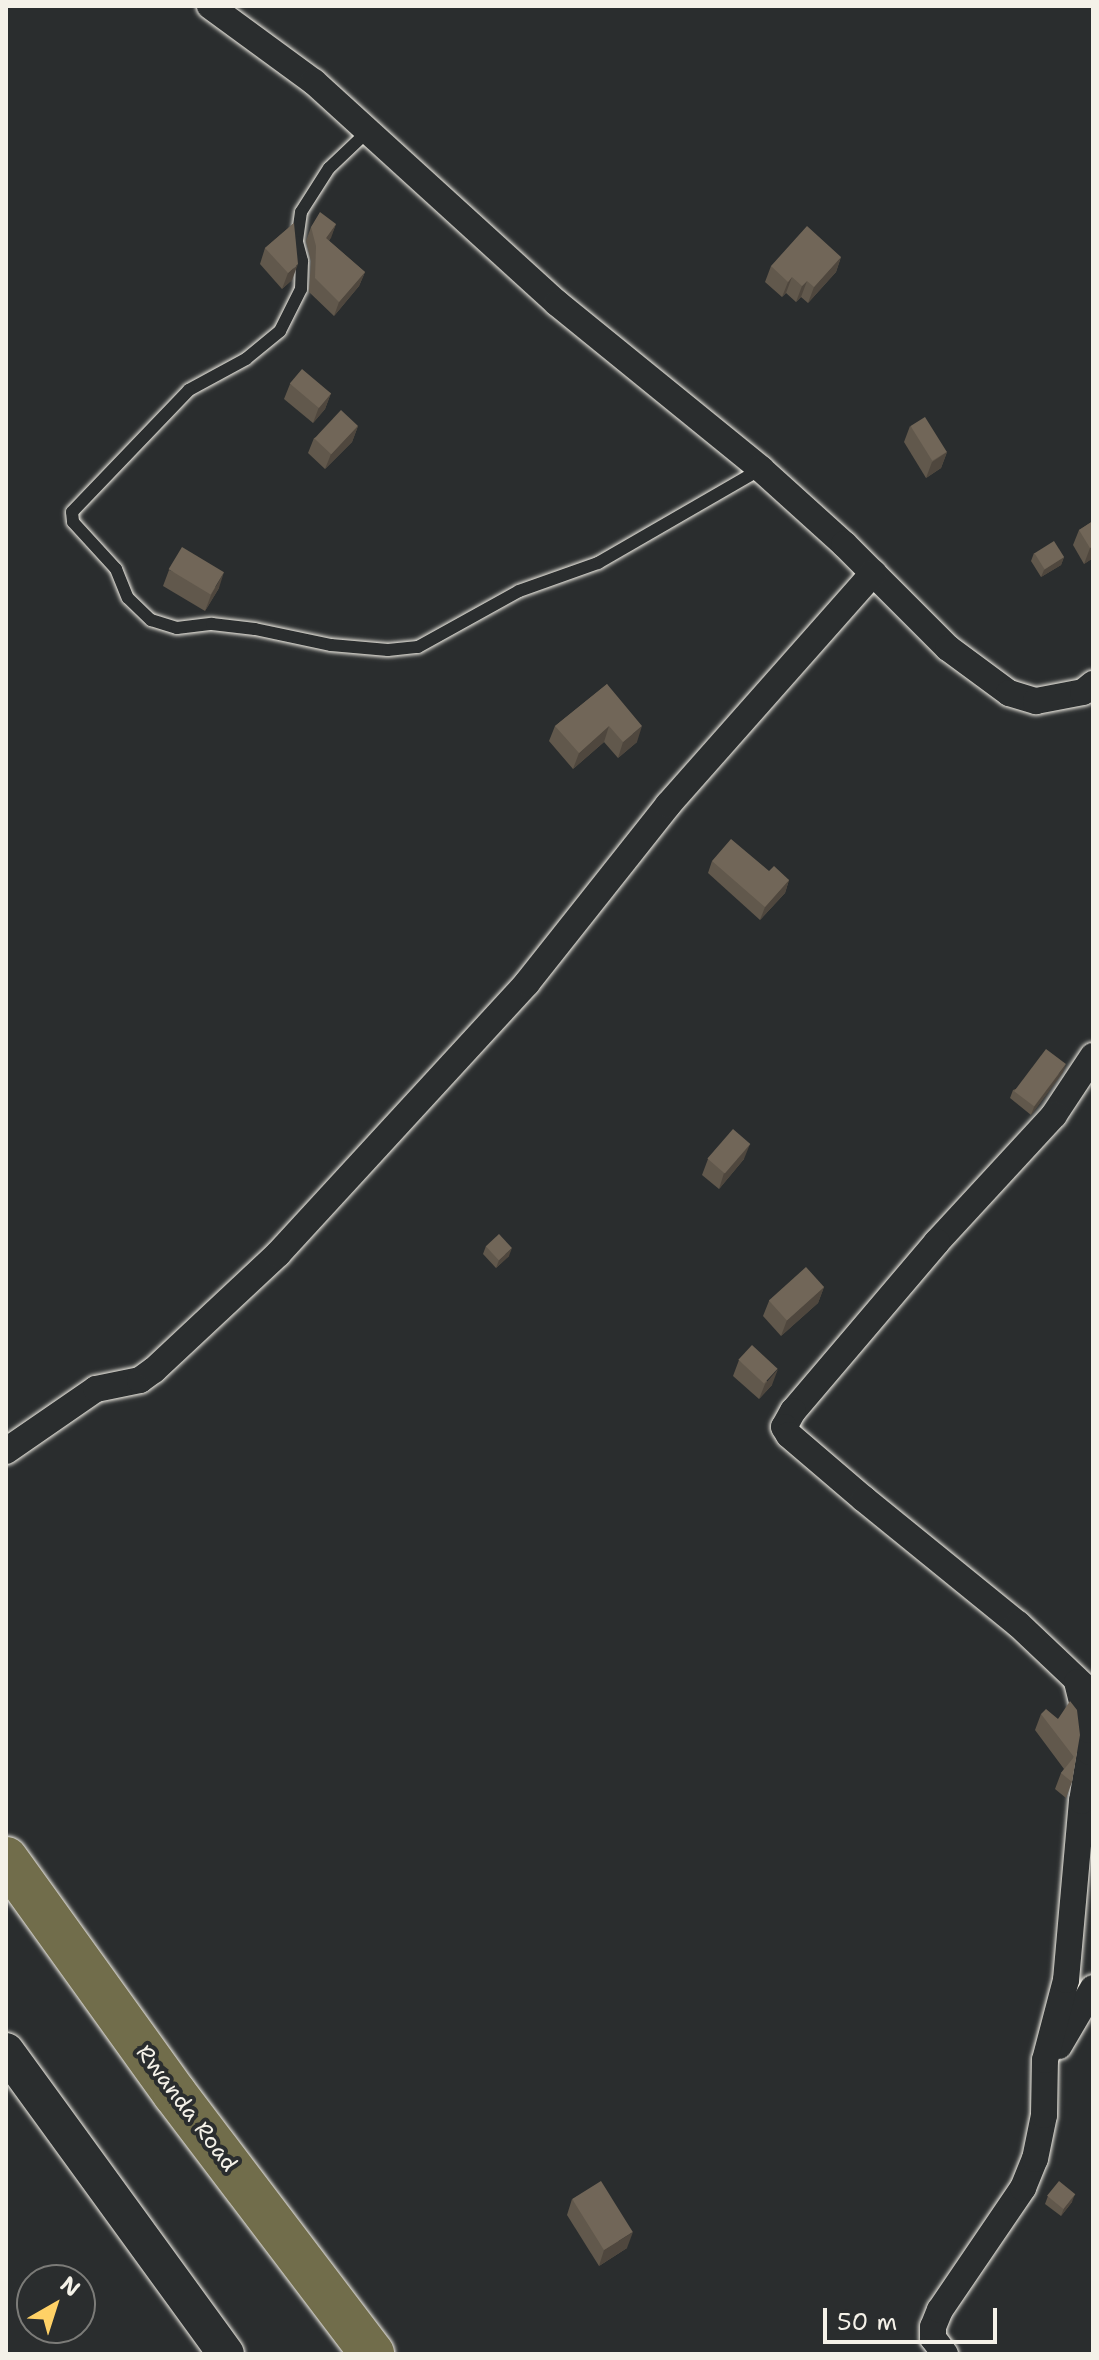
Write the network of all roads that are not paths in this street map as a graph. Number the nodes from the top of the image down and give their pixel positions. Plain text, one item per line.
1 (210, 6) edge
2 (367, 132) junction
3 (761, 469) junction
4 (873, 573) junction
5 (1093, 684) edge
6 (1093, 1056) edge
7 (6, 1451) edge
8 (1085, 1689) edge
9 (6, 1859) edge
10 (1093, 1988) edge
11 (6, 2051) edge
12 (1045, 2069) junction
13 (226, 2354) edge
14 (372, 2354) edge
15 (945, 2354) edge

1 - 2 street
2 - 3 street
2 - 3 lane
3 - 4 street
4 - 5 street
4 - 7 street
6 - 8 street
8 - 12 street
9 - 14 highway, Rwanda Road
10 - 12 street
11 - 13 street
12 - 15 street

